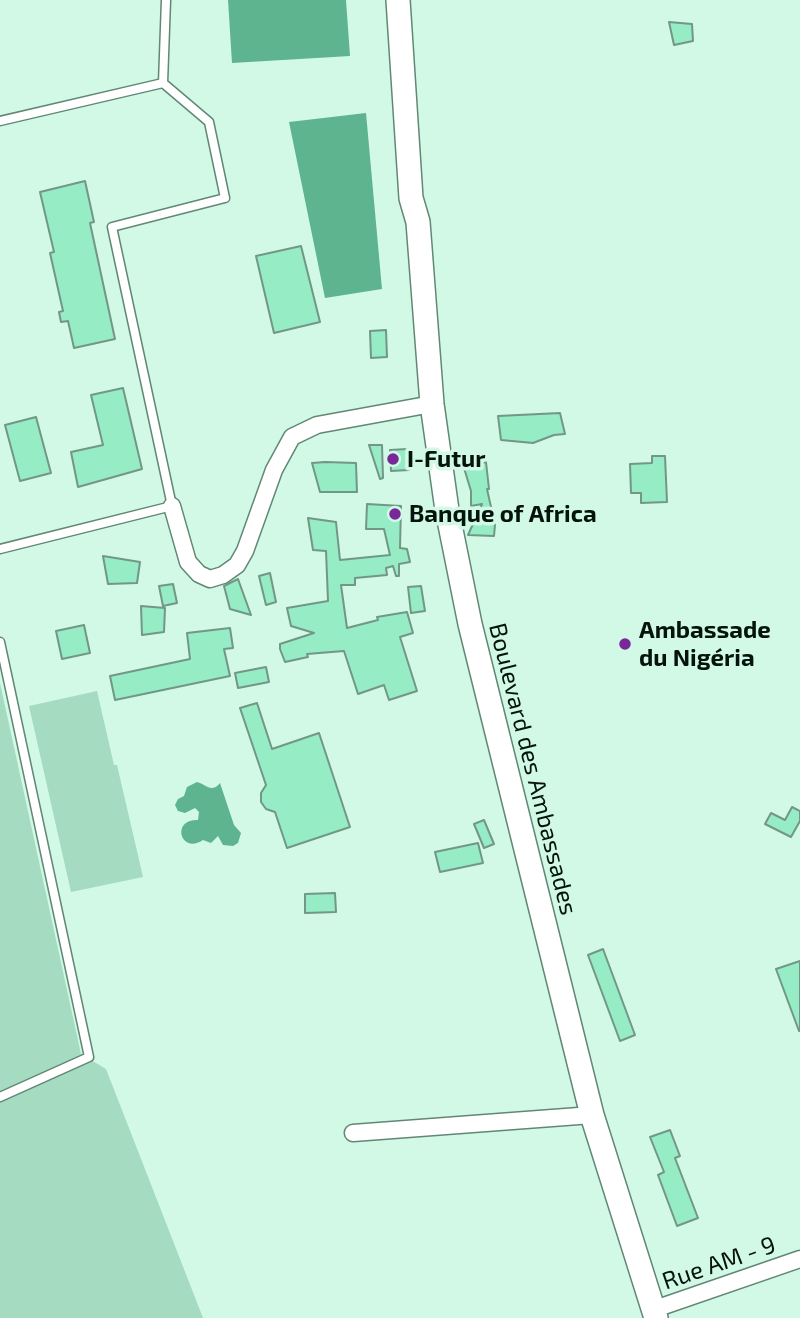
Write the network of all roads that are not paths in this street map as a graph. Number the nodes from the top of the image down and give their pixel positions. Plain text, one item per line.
1 (166, 0) edge
2 (398, 0) edge
3 (411, 0) edge
4 (163, 83) junction
5 (0, 121) edge
6 (418, 222) junction
7 (432, 404) junction
8 (172, 506) junction
9 (0, 549) edge
10 (0, 642) edge
11 (0, 1097) edge
12 (592, 1115) junction
13 (353, 1133) dead end
14 (800, 1259) edge
15 (654, 1314) edge

1 - 4 lane
2 - 6 main road, Boulevard des Ambassades
3 - 6 main road, Boulevard des Ambassades
4 - 5 lane
4 - 8 lane
6 - 7 main road, Boulevard des Ambassades
7 - 8 street
7 - 12 main road, Boulevard des Ambassades
8 - 9 lane
10 - 11 lane
12 - 13 street
12 - 15 main road, Boulevard des Ambassades
14 - 15 street, Rue AM - 9

